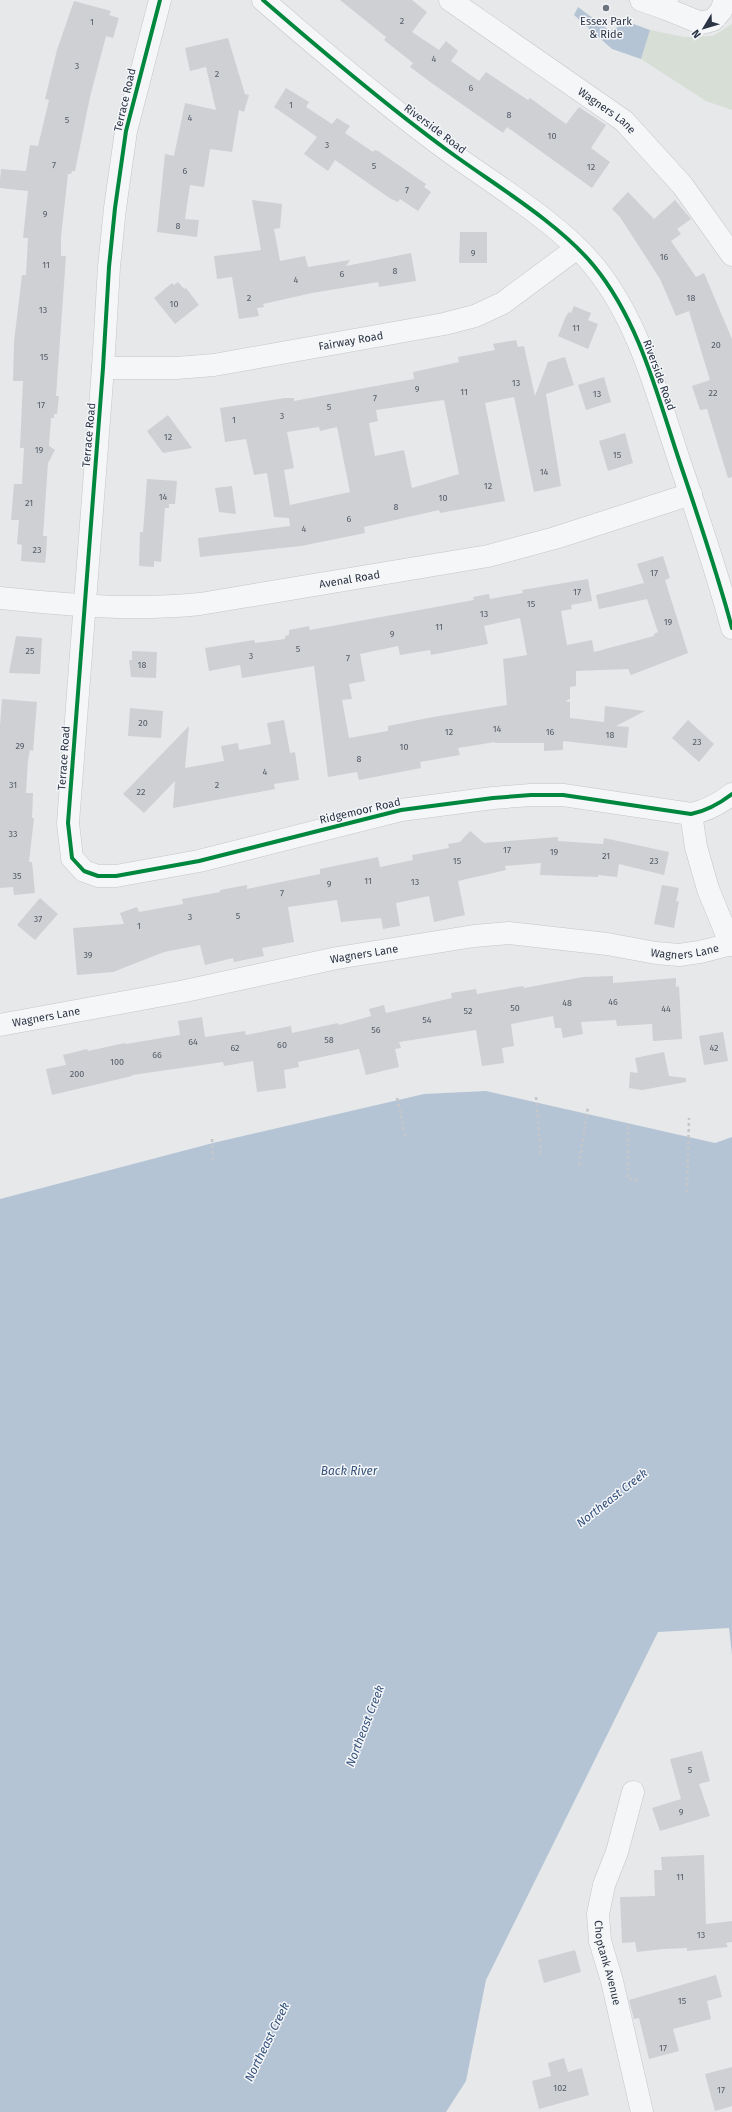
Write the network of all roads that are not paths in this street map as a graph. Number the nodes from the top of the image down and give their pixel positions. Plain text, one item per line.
1 (160, 0) edge
2 (263, 0) edge
3 (450, 0) edge
4 (641, 0) edge
5 (725, 0) edge
6 (666, 4) edge
7 (577, 248) junction
8 (732, 255) edge
9 (103, 368) junction
10 (691, 494) junction
11 (0, 598) edge
12 (84, 605) junction
13 (732, 628) edge
14 (732, 794) edge
15 (690, 814) junction
16 (84, 871) joint
17 (731, 945) edge
18 (0, 1025) edge
19 (633, 1792) dead end
20 (642, 2112) edge

1 - 9 street, Terrace Road
2 - 7 street, Riverside Road
3 - 8 street, Wagners Lane
4 - 6 street
5 - 6 street
7 - 9 street, Fairway Road
7 - 10 street, Riverside Road
9 - 12 street, Terrace Road
10 - 12 street, Avenal Road
10 - 13 street, Riverside Road
11 - 12 street, Avenal Road
12 - 16 street, Terrace Road
14 - 15 street
15 - 16 street, Ridgemoor Road
15 - 17 street, Wagners Lane
17 - 18 street, Wagners Lane
19 - 20 street, Choptank Avenue

